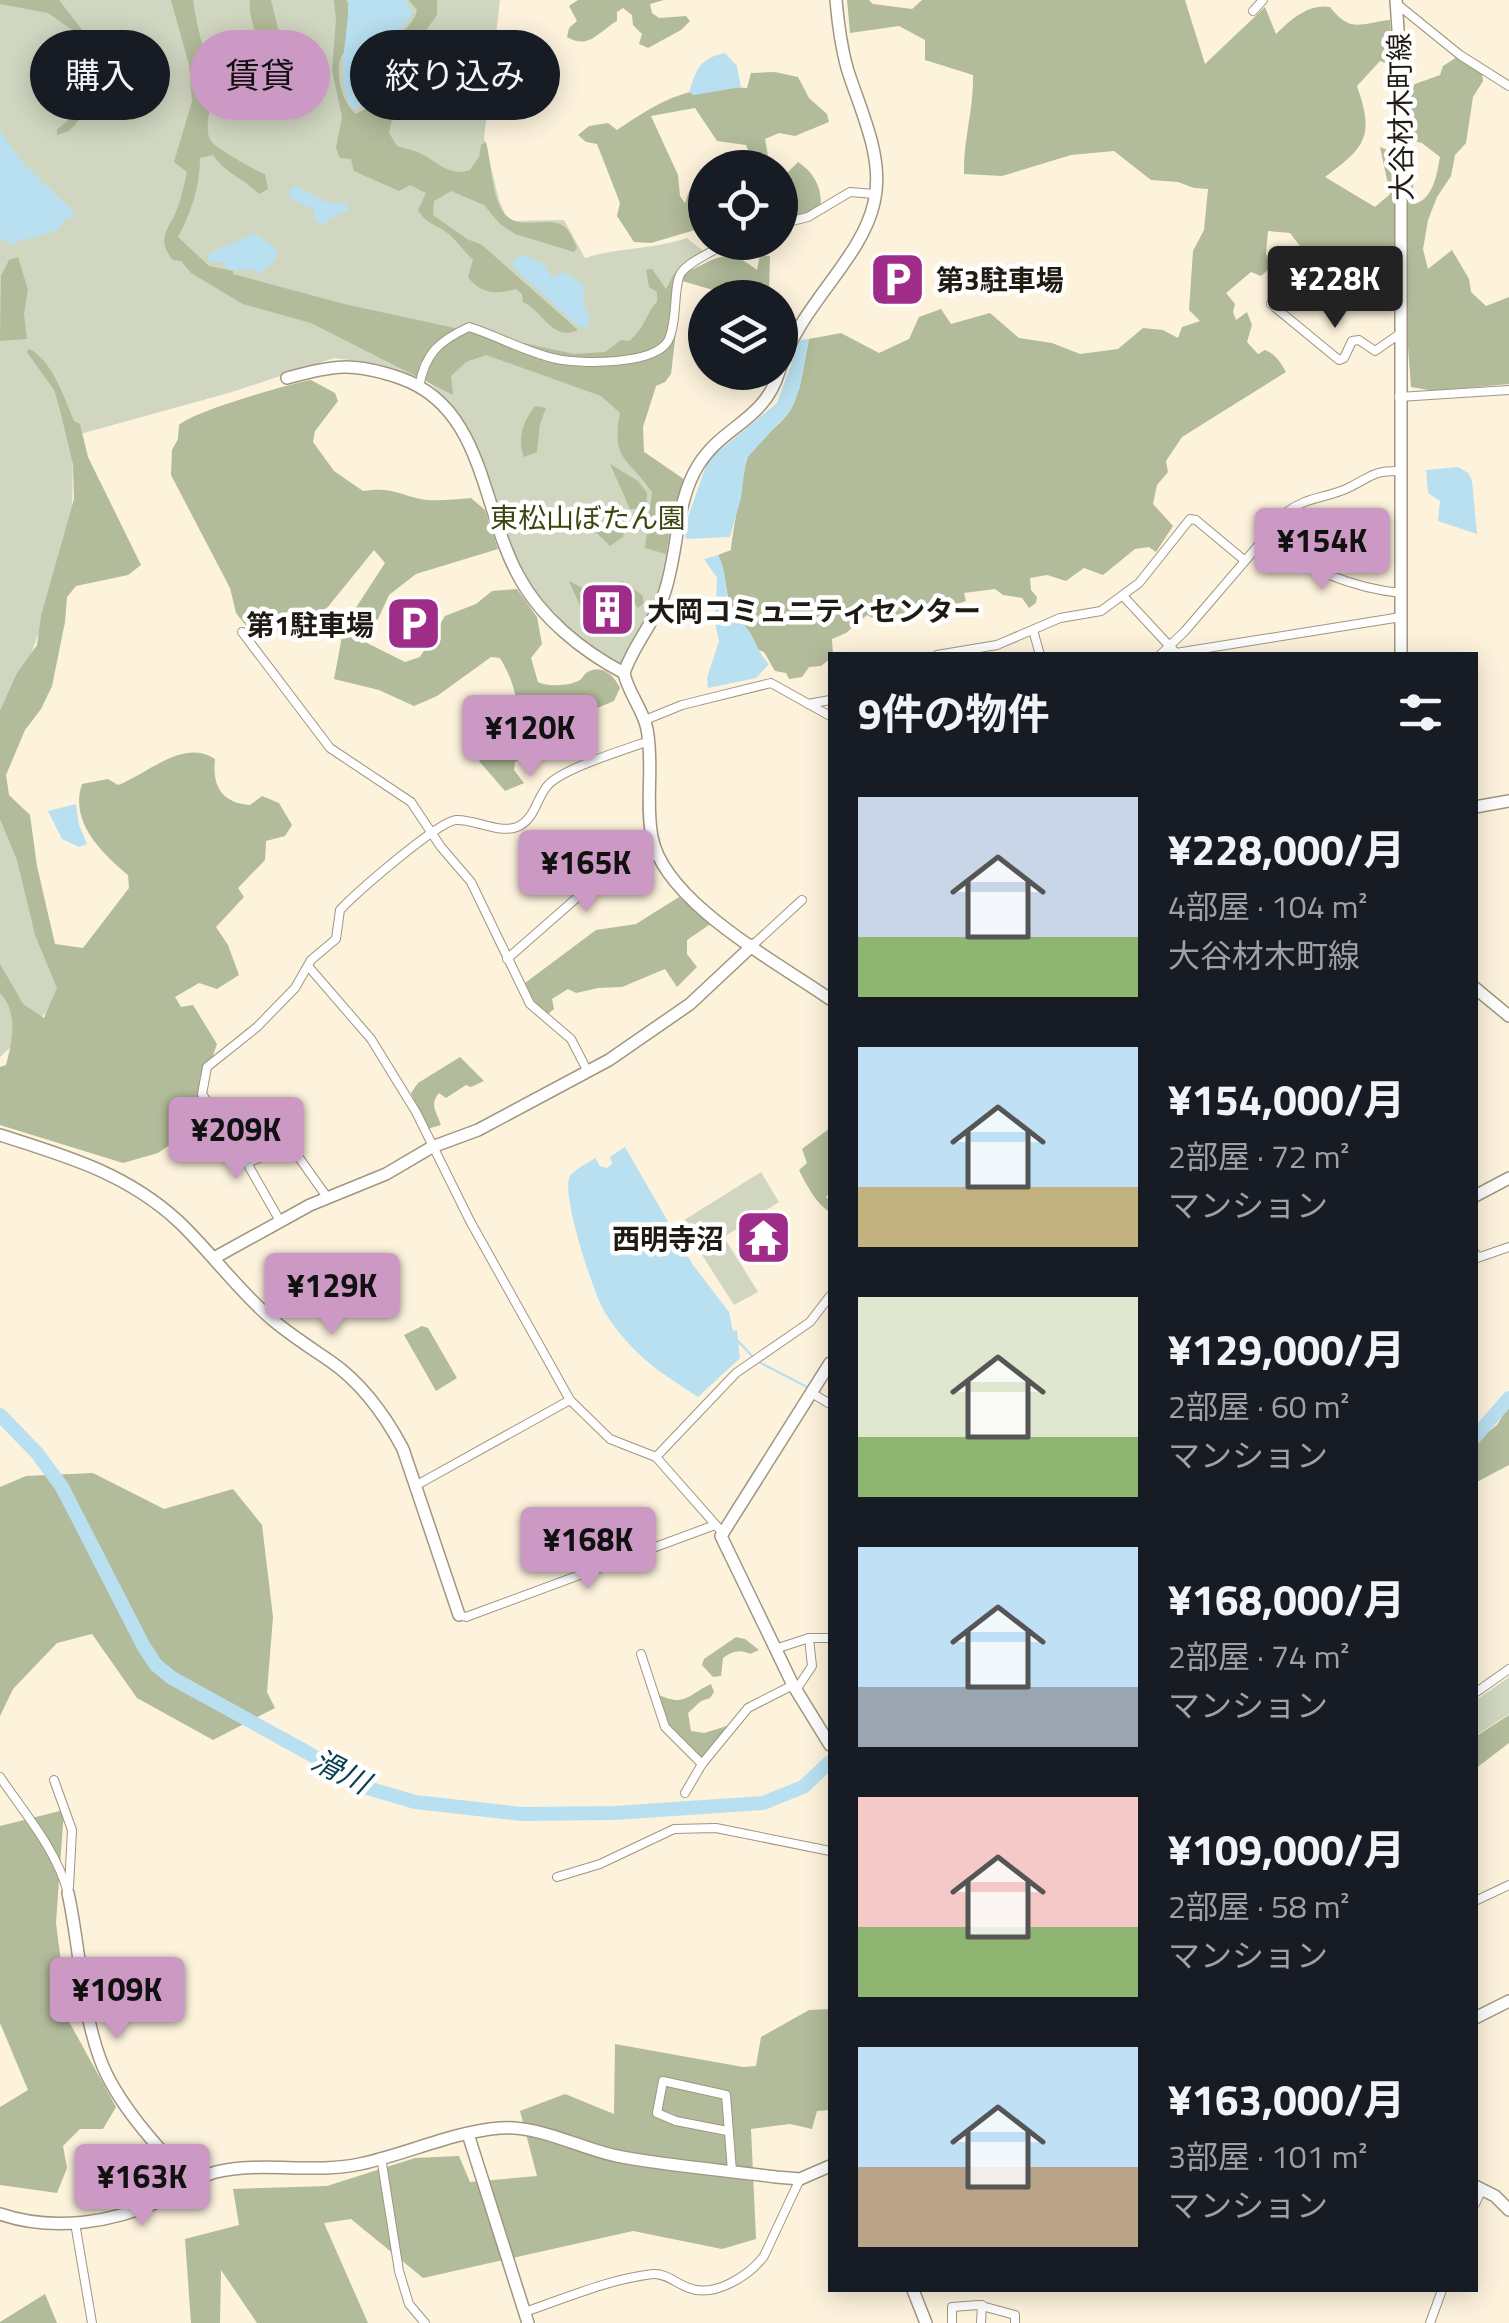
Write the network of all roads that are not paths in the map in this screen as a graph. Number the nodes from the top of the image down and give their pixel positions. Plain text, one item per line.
1 (836, 0) edge
2 (1263, 0) edge
3 (1396, 2) edge
4 (1253, 11) dead end
5 (1509, 86) edge
6 (876, 194) junction
7 (798, 220) edge
8 (698, 260) edge
9 (1271, 304) dead end
10 (798, 328) edge
11 (1401, 333) junction
12 (288, 378) dead end
13 (419, 387) junction
14 (771, 390) edge
15 (1509, 390) edge
16 (1399, 397) junction
17 (1401, 471) junction
18 (1260, 542) junction
19 (1244, 560) junction
20 (1401, 593) junction
21 (1124, 597) junction
22 (1401, 617) junction
23 (1033, 630) junction
24 (242, 632) dead end
25 (1170, 646) junction
26 (954, 652) edge
27 (1039, 652) edge
28 (1163, 652) edge
29 (1174, 652) edge
30 (1194, 652) edge
31 (1401, 652) edge
32 (624, 673) junction
33 (828, 700) edge
34 (808, 704) junction
35 (828, 715) edge
36 (645, 720) junction
37 (649, 741) junction
38 (1509, 802) edge
39 (1478, 807) edge
40 (432, 832) junction
41 (657, 855) junction
42 (802, 900) dead end
43 (753, 945) junction
44 (507, 958) junction
45 (308, 966) junction
46 (1478, 990) edge
47 (828, 997) edge
48 (1509, 1016) edge
49 (588, 1072) junction
50 (0, 1135) edge
51 (432, 1147) junction
52 (247, 1163) junction
53 (1509, 1178) edge
54 (1478, 1194) edge
55 (327, 1197) junction
56 (280, 1221) junction
57 (1509, 1247) edge
58 (214, 1258) junction
59 (1478, 1258) edge
60 (828, 1299) edge
61 (828, 1366) edge
62 (810, 1392) junction
63 (570, 1400) junction
64 (828, 1403) edge
65 (656, 1457) junction
66 (415, 1486) junction
67 (718, 1528) junction
68 (459, 1615) joint
69 (808, 1638) junction
70 (828, 1638) edge
71 (775, 1650) junction
72 (641, 1654) dead end
73 (1509, 1669) edge
74 (794, 1687) junction
75 (1478, 1690) edge
76 (828, 1742) edge
77 (702, 1764) junction
78 (0, 1776) edge
79 (54, 1780) dead end
80 (686, 1793) dead end
81 (828, 1852) edge
82 (558, 1878) dead end
83 (1509, 1885) edge
84 (68, 1893) junction
85 (1478, 1900) edge
86 (1509, 2001) edge
87 (1478, 2016) edge
88 (727, 2131) junction
89 (468, 2134) junction
90 (382, 2157) junction
91 (828, 2168) edge
92 (732, 2171) junction
93 (800, 2179) junction
94 (190, 2182) junction
95 (1479, 2187) edge
96 (1509, 2210) edge
97 (0, 2214) edge
98 (74, 2224) junction
99 (914, 2292) edge
100 (1441, 2292) edge
101 (982, 2305) junction
102 (526, 2318) edge
103 (92, 2323) edge
104 (425, 2323) edge
105 (926, 2323) edge
106 (952, 2323) edge
107 (981, 2323) edge
108 (1015, 2323) edge
109 (1430, 2323) edge

1 - 6 street
2 - 4 street
3 - 5 street
3 - 11 street, 大谷材木町線
6 - 7 street
6 - 10 street
8 - 13 street
9 - 11 street
11 - 16 street, 大谷材木町線
12 - 13 street
13 - 32 street
14 - 32 street
15 - 16 street
16 - 17 street, 大谷材木町線
17 - 18 street
17 - 20 street, 大谷材木町線
18 - 19 street
18 - 20 street
19 - 21 street
19 - 25 street
20 - 22 street, 大谷材木町線
21 - 23 street
21 - 25 street
22 - 30 street
22 - 31 street, 大谷材木町線
23 - 26 street
23 - 27 street
24 - 40 street
25 - 28 street
25 - 29 street
32 - 36 street
33 - 34 street
34 - 35 street
34 - 36 street
36 - 37 street
37 - 40 street
37 - 41 street
38 - 39 street
40 - 44 street
40 - 45 street
41 - 43 street
41 - 44 street
42 - 43 street
43 - 47 street
43 - 49 street
44 - 49 street
45 - 51 street
45 - 52 street
46 - 48 street
49 - 51 street
50 - 58 street
51 - 55 street
51 - 63 street
52 - 55 street
52 - 56 street
53 - 54 street
55 - 56 street
56 - 58 street
57 - 59 street
58 - 66 street
60 - 65 street
61 - 62 street
62 - 64 street
62 - 67 street
63 - 65 street
63 - 66 street
65 - 67 street
66 - 68 street
67 - 68 street
67 - 71 street
69 - 70 street
69 - 71 street
69 - 74 street
71 - 74 street
72 - 77 street
73 - 75 street
74 - 76 street
74 - 77 street
77 - 80 street
78 - 84 street
79 - 84 street
81 - 82 street
83 - 85 street
84 - 94 street
86 - 87 street
88 - 88 street
88 - 92 street
89 - 90 street
89 - 92 street
89 - 102 street
90 - 94 street
90 - 104 street
91 - 93 street
92 - 93 street
93 - 102 street
94 - 98 street
95 - 96 street
97 - 98 street
98 - 103 street
99 - 105 street
100 - 109 street
101 - 106 street
101 - 107 street
101 - 108 street

